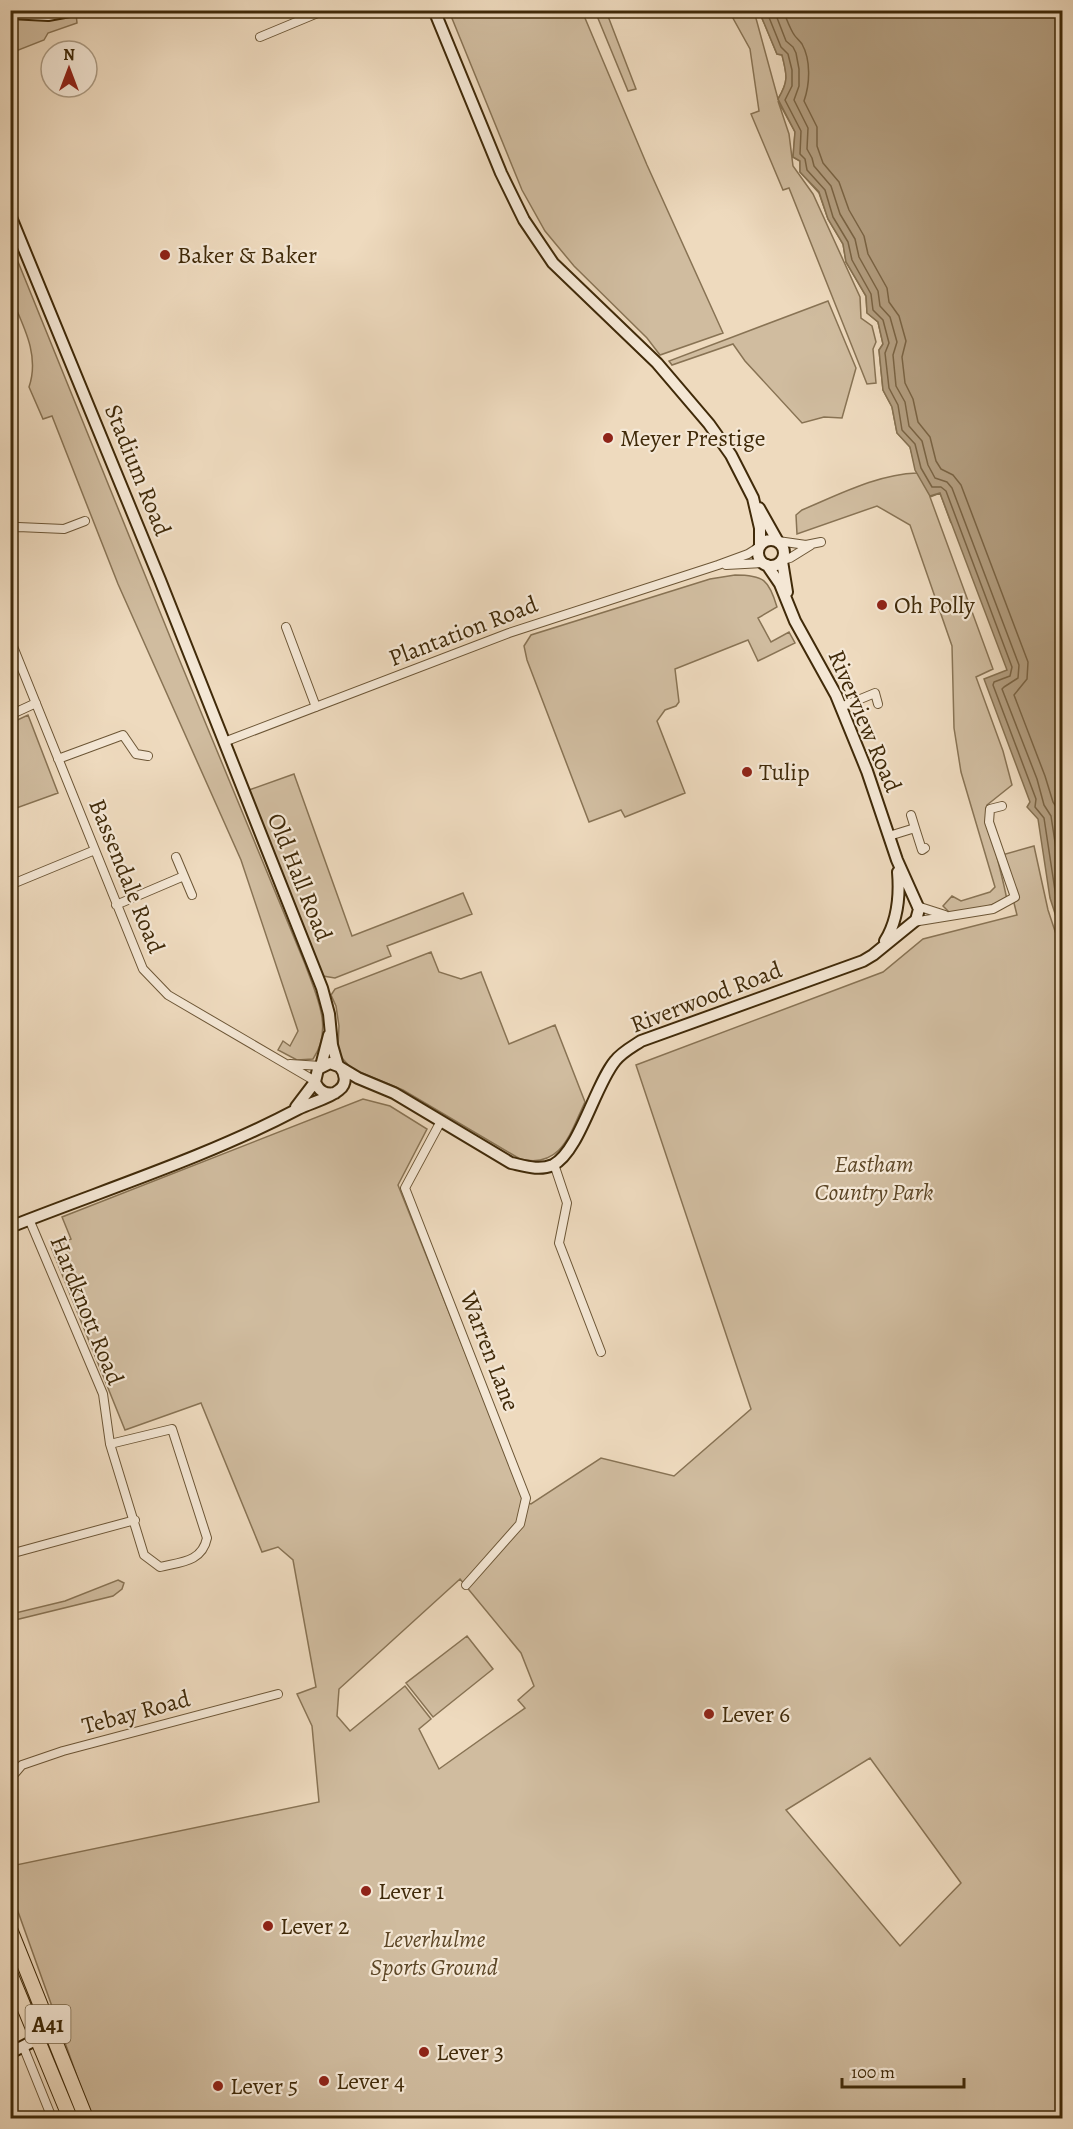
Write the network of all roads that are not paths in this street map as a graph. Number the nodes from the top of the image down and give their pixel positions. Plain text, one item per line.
1 (75, 10) edge
2 (325, 10) edge
3 (434, 10) edge
4 (10, 12) edge
5 (260, 37) dead end
6 (10, 215) edge
7 (13, 228) edge
8 (753, 498) junction
9 (85, 521) dead end
10 (10, 530) edge
11 (777, 541) junction
12 (760, 546) junction
13 (782, 560) junction
14 (765, 564) junction
15 (718, 565) junction
16 (787, 601) junction
17 (286, 627) dead end
18 (10, 639) edge
19 (36, 704) junction
20 (878, 704) dead end
21 (316, 707) junction
22 (841, 707) junction
23 (10, 715) edge
24 (224, 742) junction
25 (148, 756) dead end
26 (58, 759) junction
27 (1002, 806) dead end
28 (911, 815) dead end
29 (915, 828) junction
30 (889, 836) junction
31 (925, 848) dead end
32 (95, 850) junction
33 (176, 857) dead end
34 (897, 860) junction
35 (184, 876) junction
36 (10, 885) edge
37 (192, 895) dead end
38 (117, 905) junction
39 (917, 906) junction
40 (897, 910) junction
41 (952, 916) junction
42 (913, 923) junction
43 (878, 951) junction
44 (330, 1029) junction
45 (286, 1063) junction
46 (321, 1066) junction
47 (339, 1066) junction
48 (315, 1082) junction
49 (377, 1086) junction
50 (336, 1093) junction
51 (287, 1115) junction
52 (441, 1121) junction
53 (554, 1164) junction
54 (29, 1219) junction
55 (10, 1227) edge
56 (601, 1352) dead end
57 (110, 1444) junction
58 (135, 1520) junction
59 (10, 1554) edge
60 (466, 1586) dead end
61 (279, 1694) dead end
62 (10, 1779) edge
63 (10, 1929) edge
64 (10, 1973) edge
65 (51, 2032) junction
66 (38, 2039) junction
67 (23, 2046) junction
68 (10, 2053) edge
69 (52, 2118) edge
70 (70, 2118) edge
71 (86, 2118) edge

1 - 4 street
2 - 5 street
3 - 8 street
6 - 7 street, Stadium Road
7 - 24 street, Stadium Road
8 - 11 street
8 - 12 street
9 - 10 street
11 - 12 street
11 - 13 street
11 - 13 street
12 - 14 street
12 - 15 street, Plantation Road
13 - 14 street
13 - 16 street, Riverview Road
14 - 15 street, Plantation Road
14 - 16 street, Riverview Road
15 - 21 street, Plantation Road
16 - 22 street, Riverview Road
17 - 21 street
18 - 19 street, Bassendale Road
19 - 23 street
19 - 26 street, Bassendale Road
20 - 22 street
21 - 24 street, Plantation Road
22 - 30 street, Riverview Road
24 - 44 street, Old Hall Road
25 - 26 street
26 - 32 street, Bassendale Road
27 - 41 street
28 - 29 street
29 - 30 street
29 - 31 street
30 - 34 street, Riverview Road
32 - 36 street
32 - 38 street, Bassendale Road
33 - 35 street
34 - 39 street, Riverview Road
34 - 40 street, Riverview Road
35 - 37 street
35 - 38 street
38 - 45 street, Bassendale Road
39 - 40 street
39 - 41 street
39 - 42 street
40 - 42 street
40 - 43 street
41 - 42 street
42 - 43 street, Riverwood Road
43 - 53 street, Riverwood Road
44 - 46 street, Old Hall Road
44 - 47 street, Old Hall Road
45 - 46 street, Bassendale Road
45 - 48 street, Bassendale Road
46 - 47 street
46 - 48 street
47 - 49 street
47 - 50 street
48 - 50 street
48 - 51 street
49 - 50 street
49 - 52 street
50 - 51 street
51 - 54 street
52 - 53 street
52 - 60 street, Warren Lane
53 - 56 street
54 - 55 street
54 - 57 street, Hardknott Road
57 - 58 street, Hardknott Road
57 - 58 street, Hardknott Road
58 - 59 street
61 - 62 street, Tebay Road
63 - 65 highway, A41
64 - 66 highway, A41
65 - 66 street
65 - 71 highway, A41
66 - 67 street
66 - 70 highway, A41
67 - 68 street
67 - 69 street

